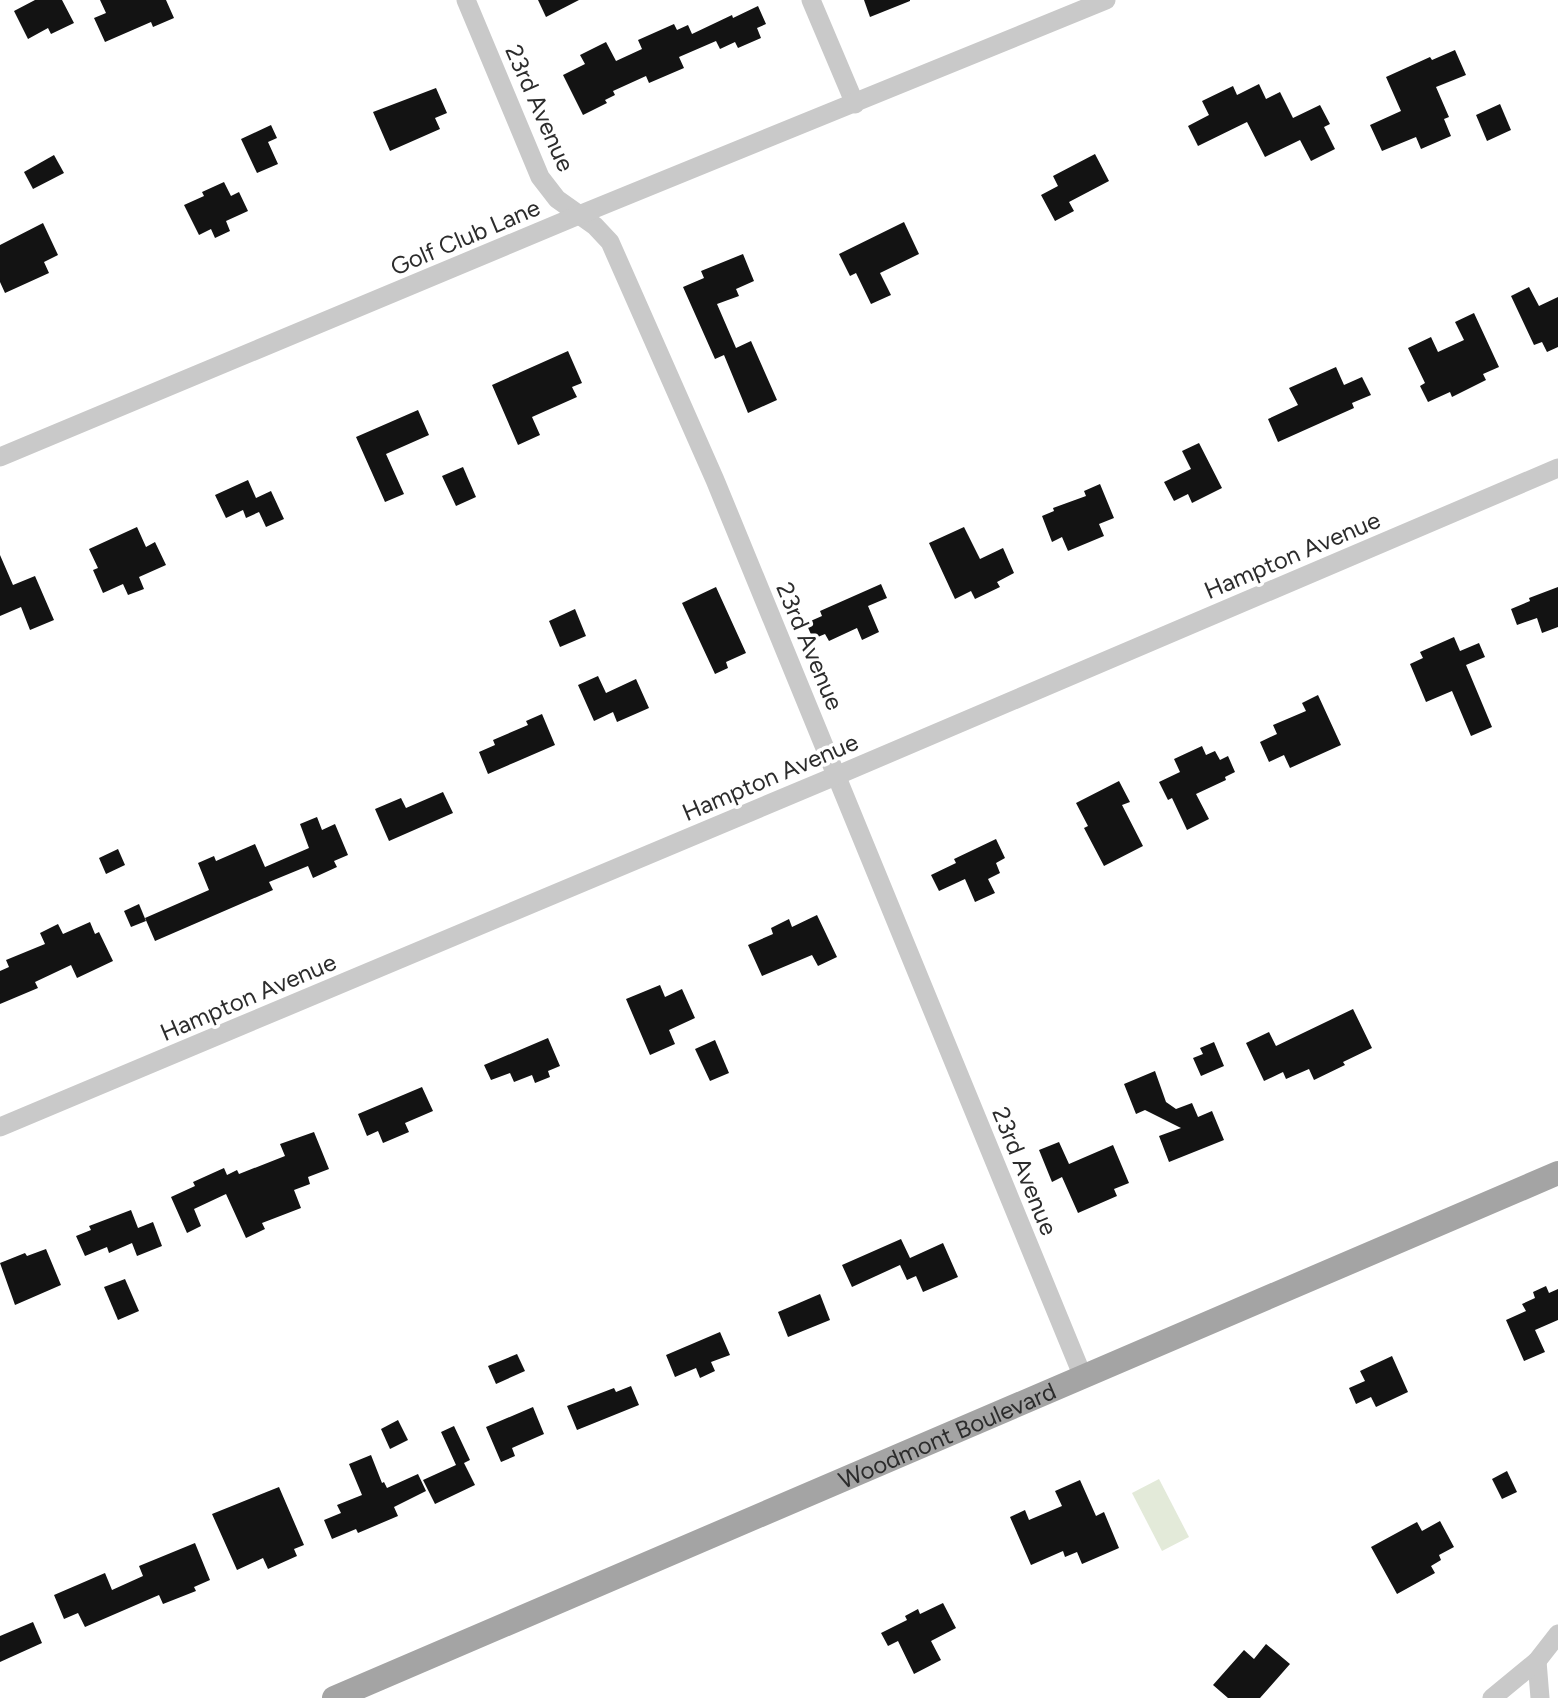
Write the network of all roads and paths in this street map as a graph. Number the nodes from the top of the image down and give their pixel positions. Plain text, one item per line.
1 (466, 0) edge
2 (811, 0) edge
3 (1106, 0) edge
4 (855, 104) junction
5 (579, 215) junction
6 (0, 457) edge
7 (1558, 468) edge
8 (838, 775) junction
9 (0, 1127) edge
10 (1558, 1173) edge
11 (1083, 1377) junction
12 (1558, 1634) edge
13 (1537, 1661) junction
14 (334, 1698) edge
15 (1492, 1698) edge
16 (1540, 1698) edge

1 - 5 street, 23rd Avenue
2 - 4 street
3 - 4 street, Golf Club Lane
4 - 5 street, Golf Club Lane
5 - 6 street, Golf Club Lane
5 - 8 street, 23rd Avenue
7 - 8 street, Hampton Avenue
8 - 9 street, Hampton Avenue
8 - 11 street, 23rd Avenue
10 - 11 main road, Woodmont Boulevard
11 - 14 main road, Woodmont Boulevard
12 - 13 street
13 - 15 street
13 - 16 street

